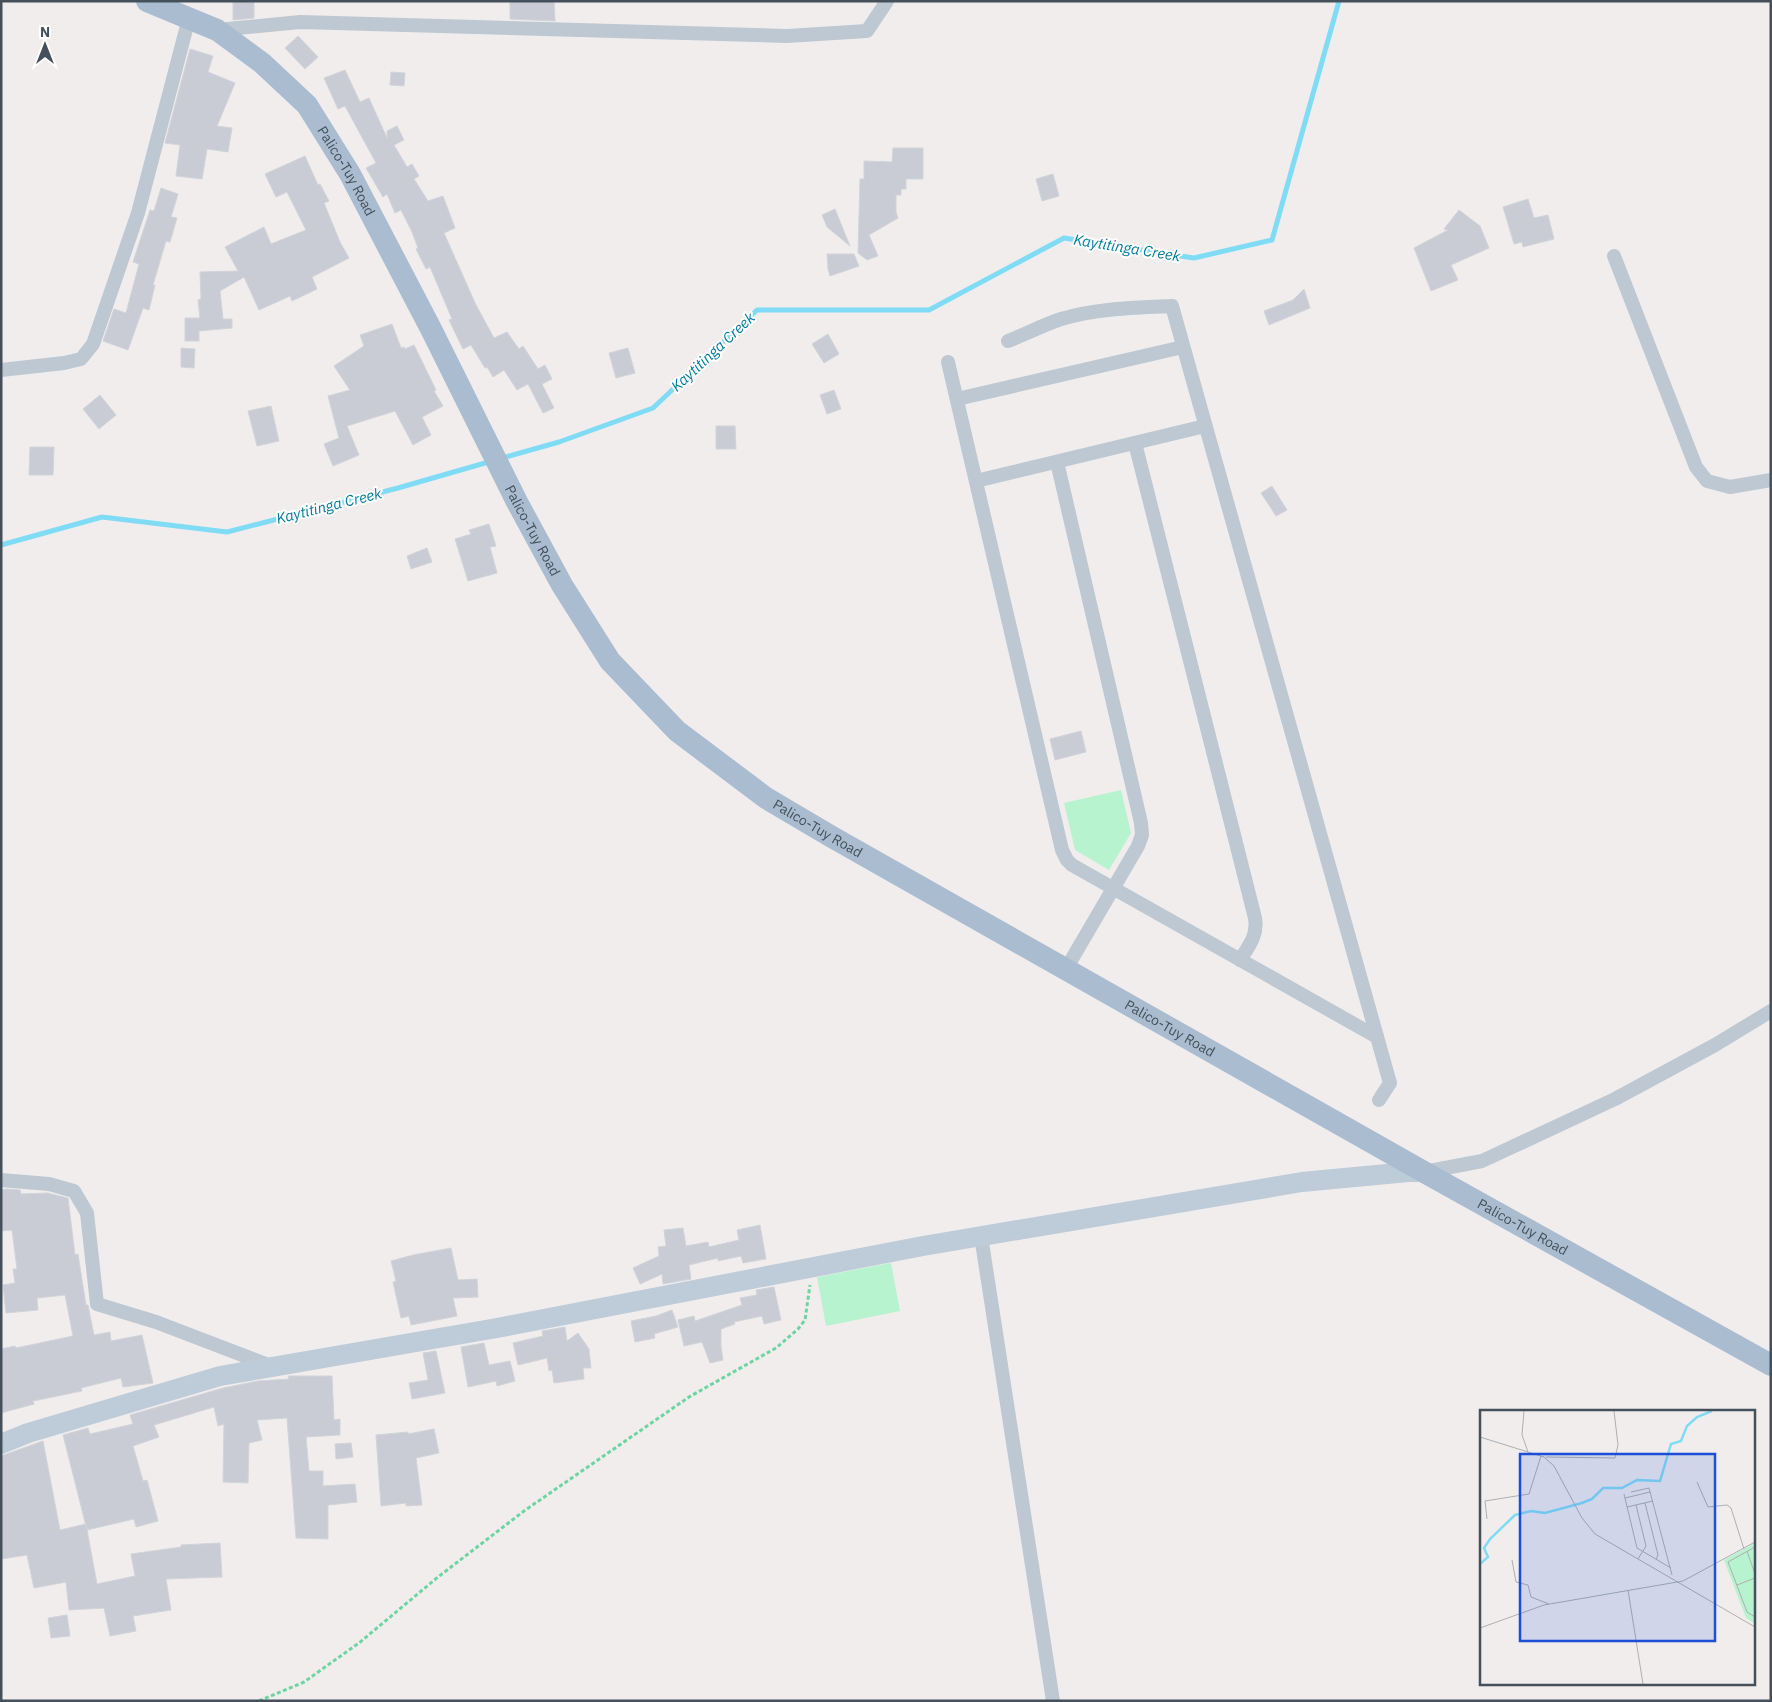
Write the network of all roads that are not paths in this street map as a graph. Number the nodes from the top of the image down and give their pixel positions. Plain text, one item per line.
1 (148, 1) edge
2 (887, 1) edge
3 (189, 18) junction
4 (217, 30) junction
5 (1614, 256) dead end
6 (1008, 341) dead end
7 (1183, 347) junction
8 (948, 362) dead end
9 (1, 370) edge
10 (957, 399) junction
11 (1205, 426) junction
12 (1135, 443) junction
13 (1058, 462) junction
14 (1771, 480) edge
15 (976, 481) junction
16 (1113, 888) junction
17 (1240, 960) junction
18 (1066, 969) junction
19 (1771, 1011) edge
20 (1377, 1037) junction
21 (1380, 1100) dead end
22 (1424, 1172) junction
23 (1, 1180) edge
24 (981, 1236) junction
25 (1771, 1365) edge
26 (274, 1367) junction
27 (1, 1444) edge
28 (1053, 1701) edge

1 - 3 main road, Palico-Tuy Road
2 - 4 street
3 - 4 main road, Palico-Tuy Road
3 - 9 street
4 - 18 main road, Palico-Tuy Road
5 - 14 street
6 - 7 street
7 - 10 street
7 - 11 street
8 - 10 street
10 - 15 street
11 - 12 street
11 - 20 street
12 - 13 street
12 - 17 street
13 - 15 street
13 - 16 street
15 - 16 street
16 - 17 street
16 - 18 street
17 - 20 street
18 - 22 main road, Palico-Tuy Road
19 - 22 street
20 - 21 street
22 - 24 street
22 - 25 main road, Palico-Tuy Road
23 - 26 street
24 - 26 street
24 - 28 street
26 - 27 street

